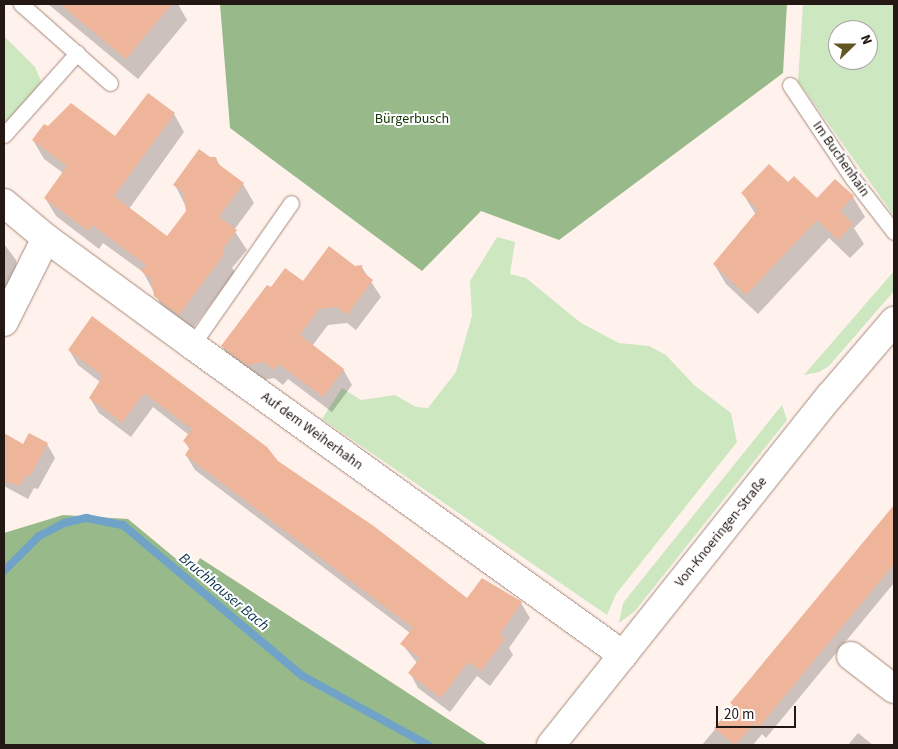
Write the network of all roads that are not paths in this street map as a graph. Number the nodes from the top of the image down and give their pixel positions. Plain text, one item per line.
1 (21, 4) edge
2 (77, 53) junction
3 (110, 83) dead end
4 (790, 85) dead end
5 (4, 134) edge
6 (4, 203) edge
7 (291, 203) dead end
8 (894, 232) edge
9 (46, 238) junction
10 (4, 322) edge
11 (894, 322) edge
12 (192, 345) junction
13 (623, 655) junction
14 (851, 656) dead end
15 (894, 689) edge
16 (551, 745) edge

1 - 2 lane
2 - 3 lane
2 - 5 lane
4 - 8 lane, Im Buchenhain
6 - 9 street, Auf dem Weiherhahn
7 - 12 lane
9 - 10 street
9 - 12 street, Auf dem Weiherhahn
11 - 13 street, Von-Knoeringen-Straße
12 - 13 street, Auf dem Weiherhahn
13 - 16 street, Von-Knoeringen-Straße
14 - 15 street

